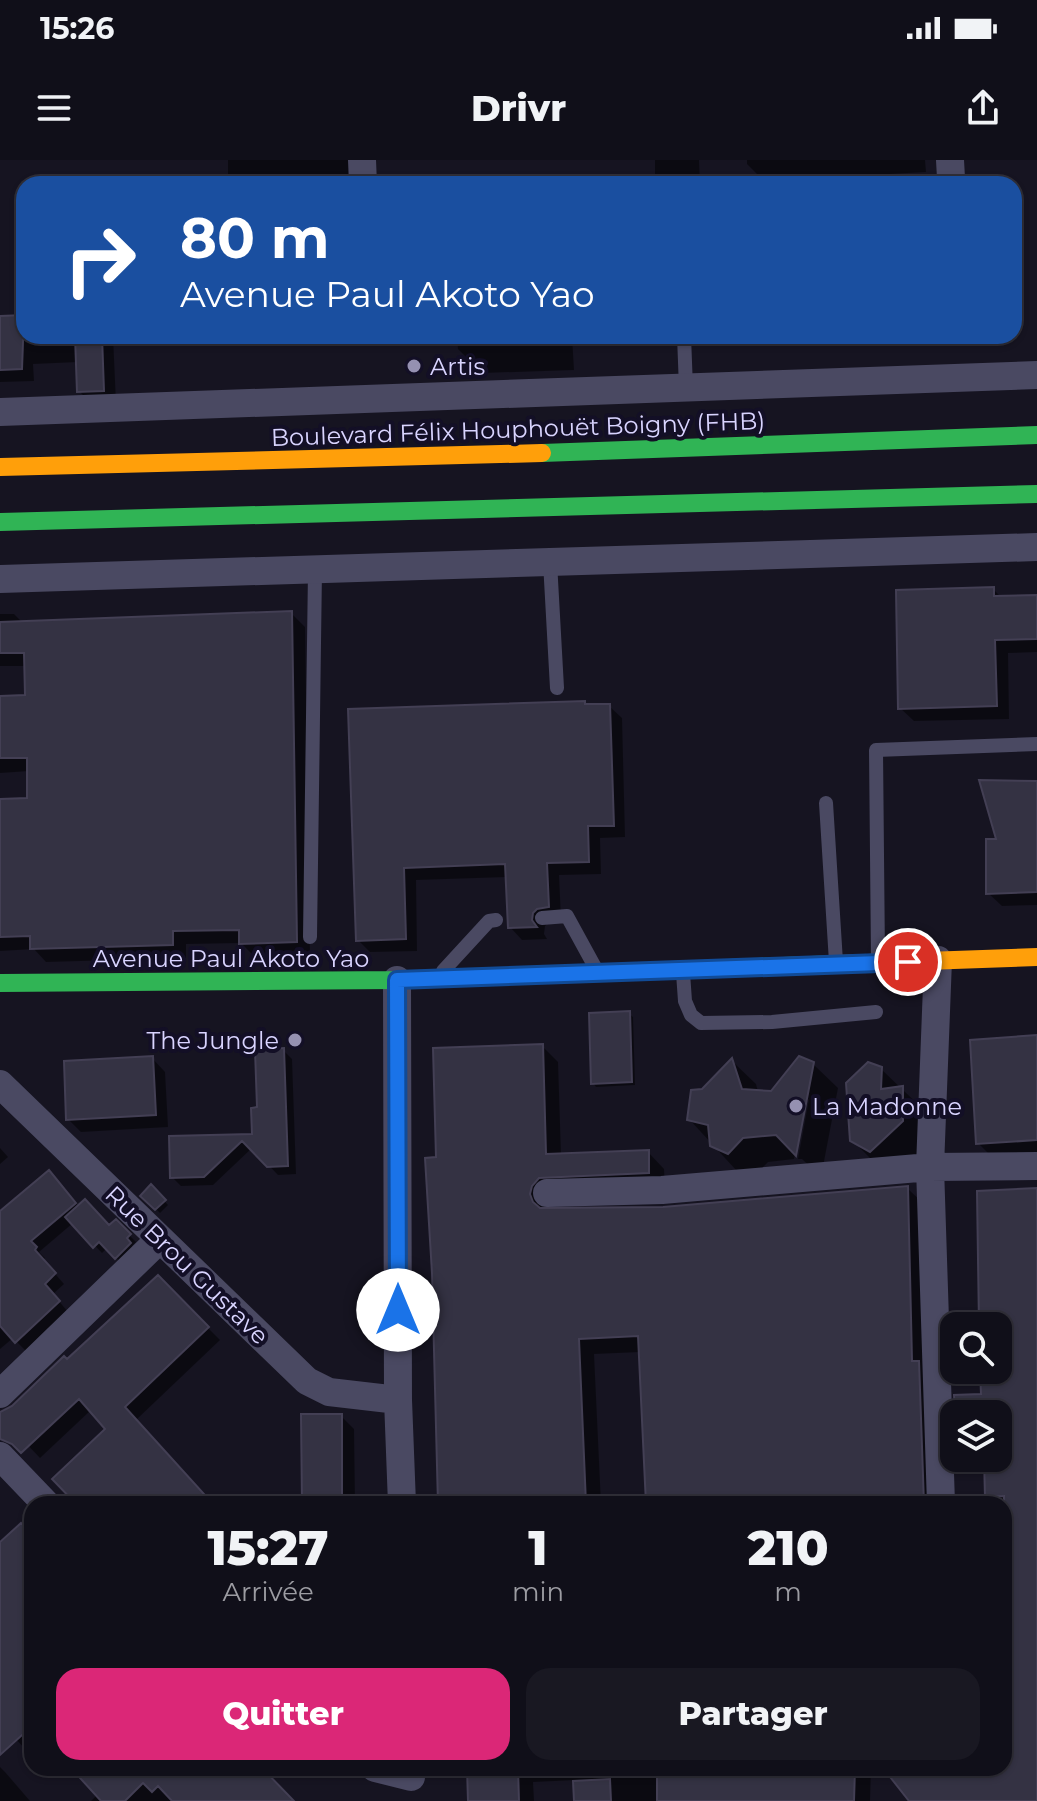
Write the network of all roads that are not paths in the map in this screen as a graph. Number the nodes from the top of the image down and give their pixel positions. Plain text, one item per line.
1 (684, 344) edge
2 (1037, 375) edge
3 (686, 388) junction
4 (0, 412) edge
5 (1037, 435) edge
6 (0, 467) edge
7 (1037, 494) edge
8 (0, 522) edge
9 (1037, 547) edge
10 (550, 562) junction
11 (315, 570) junction
12 (0, 579) edge
13 (557, 688) dead end
14 (1037, 744) edge
15 (826, 803) dead end
16 (542, 918) dead end
17 (496, 920) dead end
18 (310, 937) dead end
19 (1037, 957) edge
20 (938, 960) junction
21 (878, 963) junction
22 (836, 965) junction
23 (682, 970) junction
24 (599, 973) junction
25 (436, 979) junction
26 (397, 980) junction
27 (0, 983) edge
28 (876, 1012) dead end
29 (0, 1084) edge
30 (1037, 1166) edge
31 (930, 1167) junction
32 (547, 1193) dead end
33 (160, 1239) junction
34 (0, 1394) edge
35 (398, 1400) junction
36 (0, 1456) edge
37 (38, 1496) edge
38 (402, 1496) edge
39 (941, 1496) edge

1 - 3 lane
2 - 3 street
3 - 4 street
5 - 6 main road, Boulevard Félix Houphouët Boigny (FHB)
7 - 8 main road
9 - 10 street
10 - 11 street
10 - 13 lane
11 - 12 street
11 - 18 lane
14 - 21 lane
15 - 22 lane
16 - 24 lane
17 - 25 lane
19 - 20 main road, Avenue Paul Akoto Yao
20 - 21 main road, Avenue Paul Akoto Yao
20 - 31 street
21 - 22 main road, Avenue Paul Akoto Yao
22 - 23 main road, Avenue Paul Akoto Yao
23 - 24 main road, Avenue Paul Akoto Yao
23 - 28 lane
24 - 25 main road, Avenue Paul Akoto Yao
25 - 26 main road, Avenue Paul Akoto Yao
26 - 27 main road, Avenue Paul Akoto Yao
26 - 35 street
29 - 33 street, Rue Brou Gustave
30 - 31 street
31 - 32 street
31 - 39 street
33 - 34 street
33 - 35 street, Rue Brou Gustave
35 - 38 street
36 - 37 street

